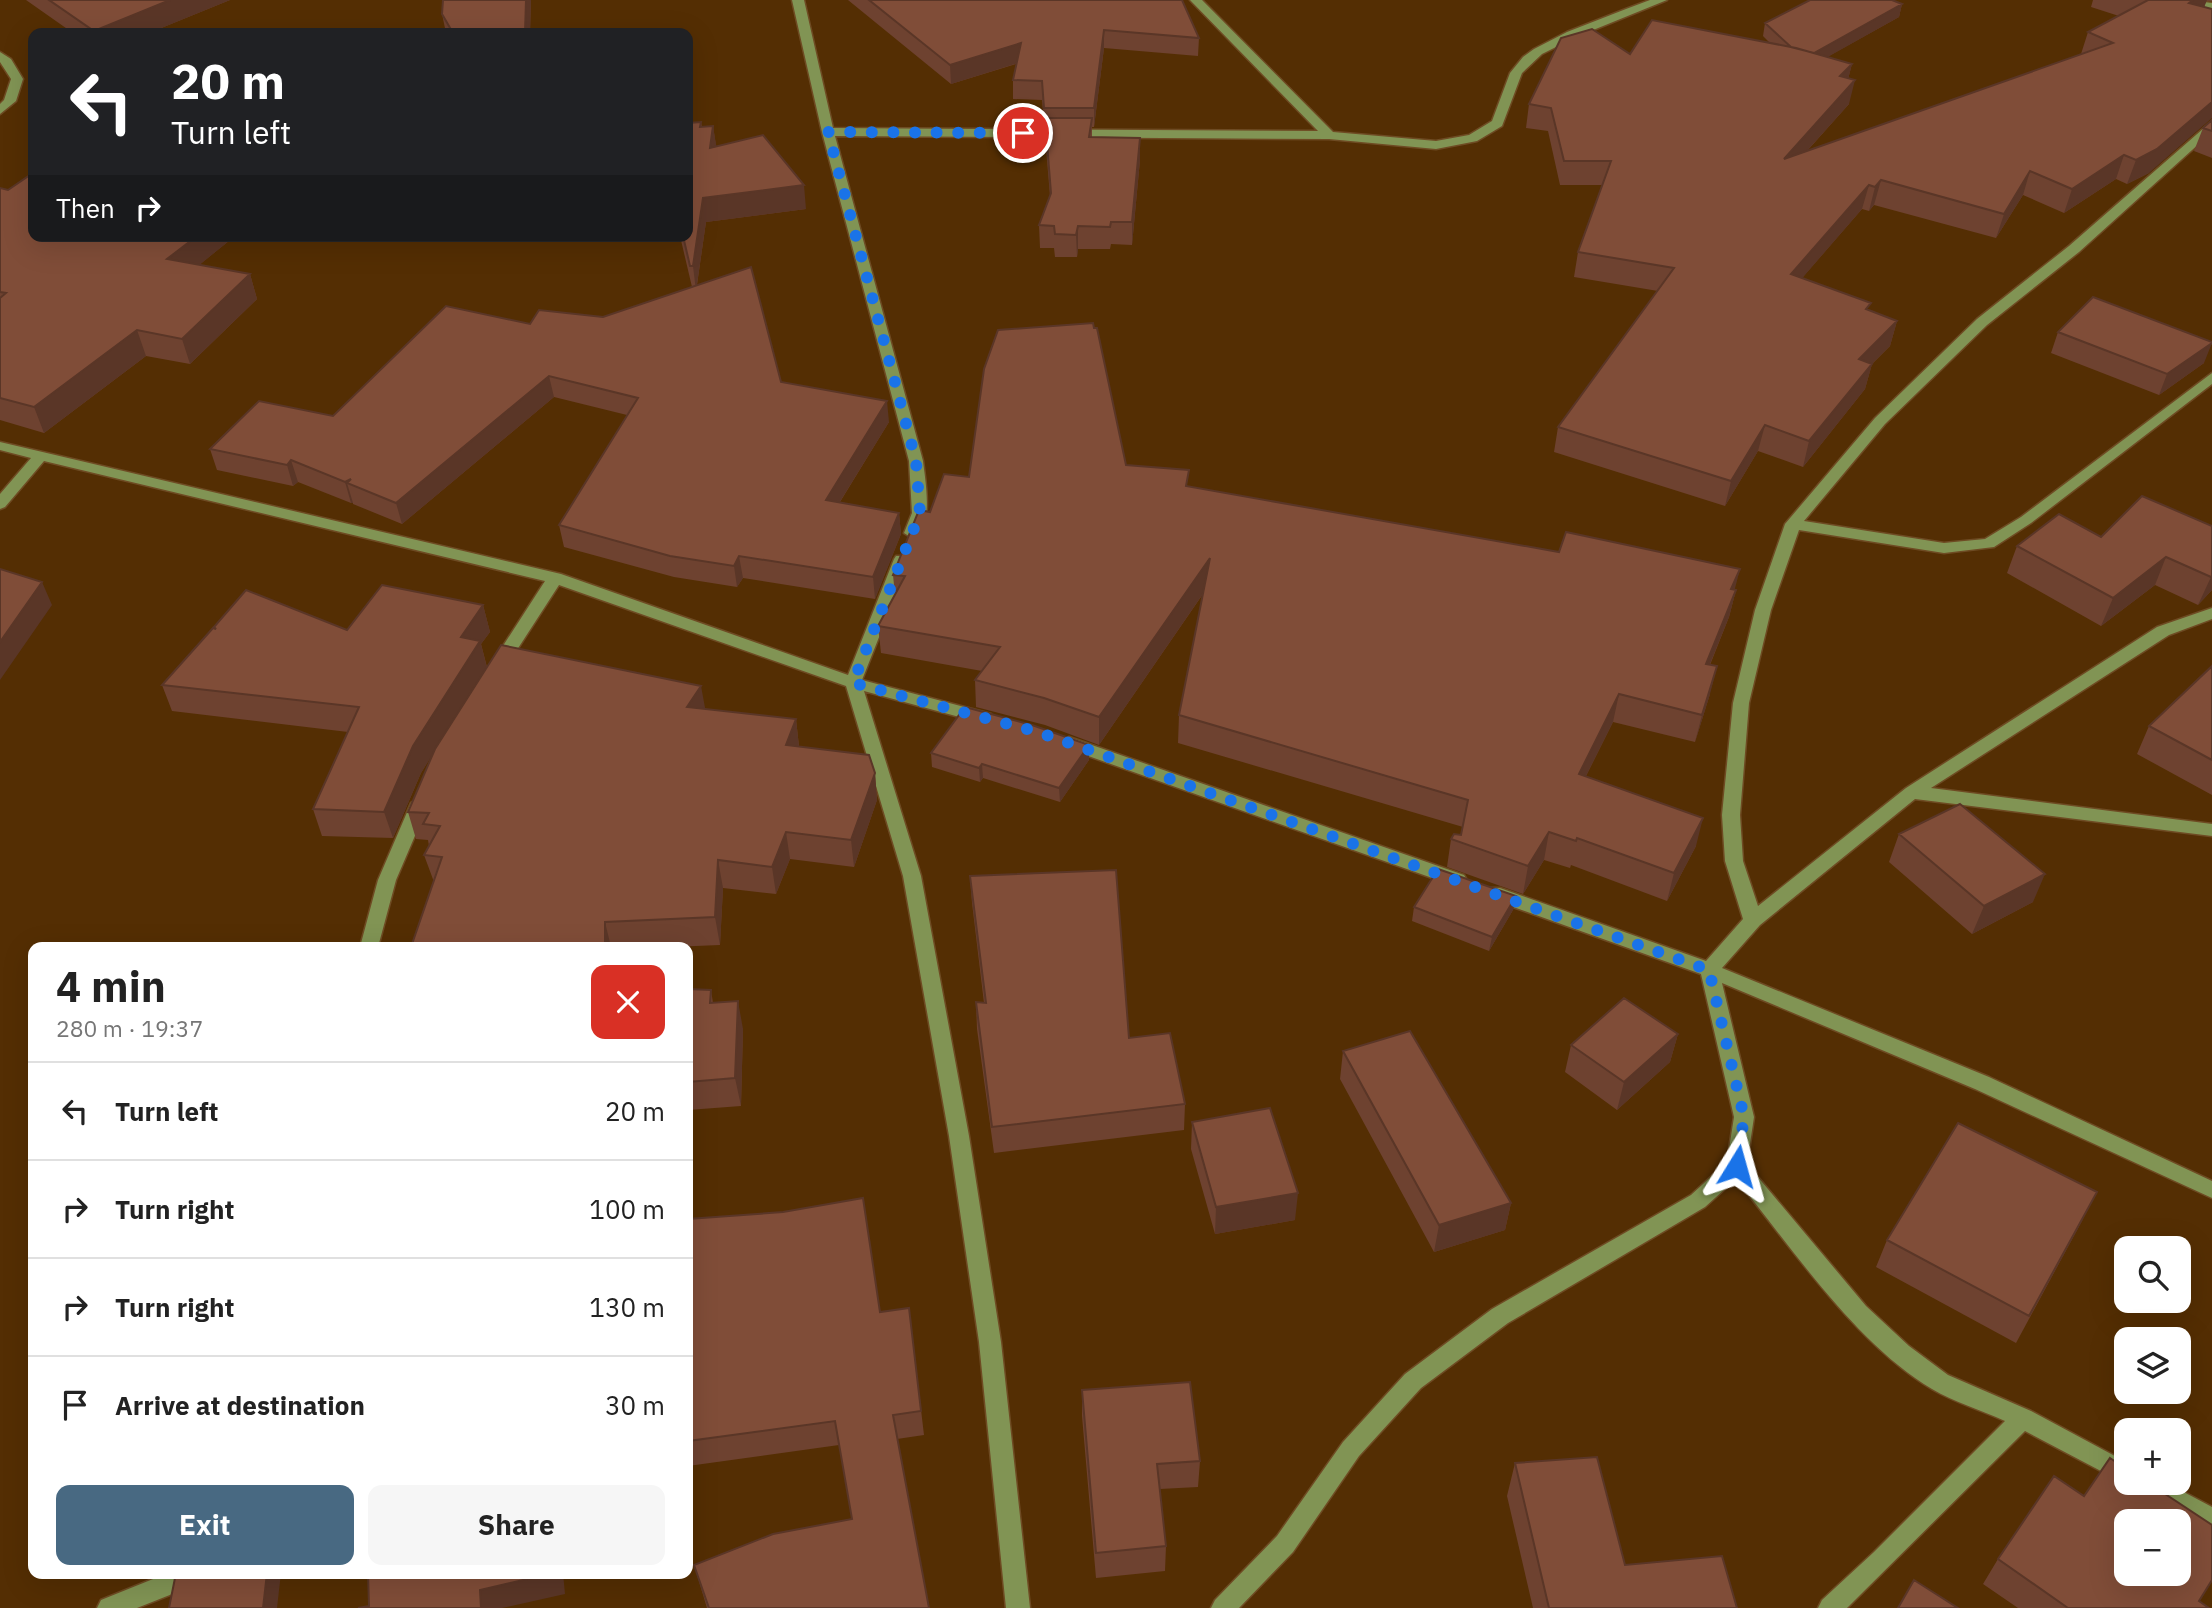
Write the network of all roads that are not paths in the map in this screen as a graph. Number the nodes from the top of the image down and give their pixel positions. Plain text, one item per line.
1 (798, 0) edge
2 (1196, 0) edge
3 (1661, 0) edge
4 (2194, 0) edge
5 (2212, 7) edge
6 (0, 56) edge
7 (0, 110) edge
8 (2212, 125) edge
9 (828, 132) junction
10 (1329, 135) junction
11 (2212, 377) edge
12 (0, 446) edge
13 (41, 455) junction
14 (0, 504) edge
15 (1793, 524) junction
16 (555, 578) junction
17 (2212, 613) edge
18 (487, 683) edge
19 (853, 683) junction
20 (998, 722) edge
21 (1051, 737) edge
22 (427, 786) edge
23 (1912, 792) junction
24 (2212, 830) edge
25 (1754, 920) junction
26 (370, 942) edge
27 (1709, 970) junction
28 (1737, 1166) junction
29 (2212, 1190) edge
30 (2023, 1418) junction
31 (2114, 1467) edge
32 (2168, 1495) edge
33 (2212, 1519) edge
34 (182, 1579) edge
35 (109, 1608) edge
36 (1018, 1608) edge
37 (1223, 1608) edge
38 (1830, 1608) edge

1 - 9 street
2 - 10 street
3 - 10 street
4 - 5 street
6 - 7 street
8 - 15 street
9 - 10 street
9 - 19 street
11 - 15 street
12 - 13 street
13 - 14 street
13 - 16 street
15 - 25 street
16 - 18 street
16 - 19 street
17 - 23 street
19 - 20 street
19 - 36 street
21 - 27 street
22 - 26 street
23 - 24 street
23 - 25 street
25 - 27 street
27 - 28 street
27 - 29 street
28 - 30 street
28 - 37 street
30 - 31 street
30 - 38 street
32 - 33 street
34 - 35 street

